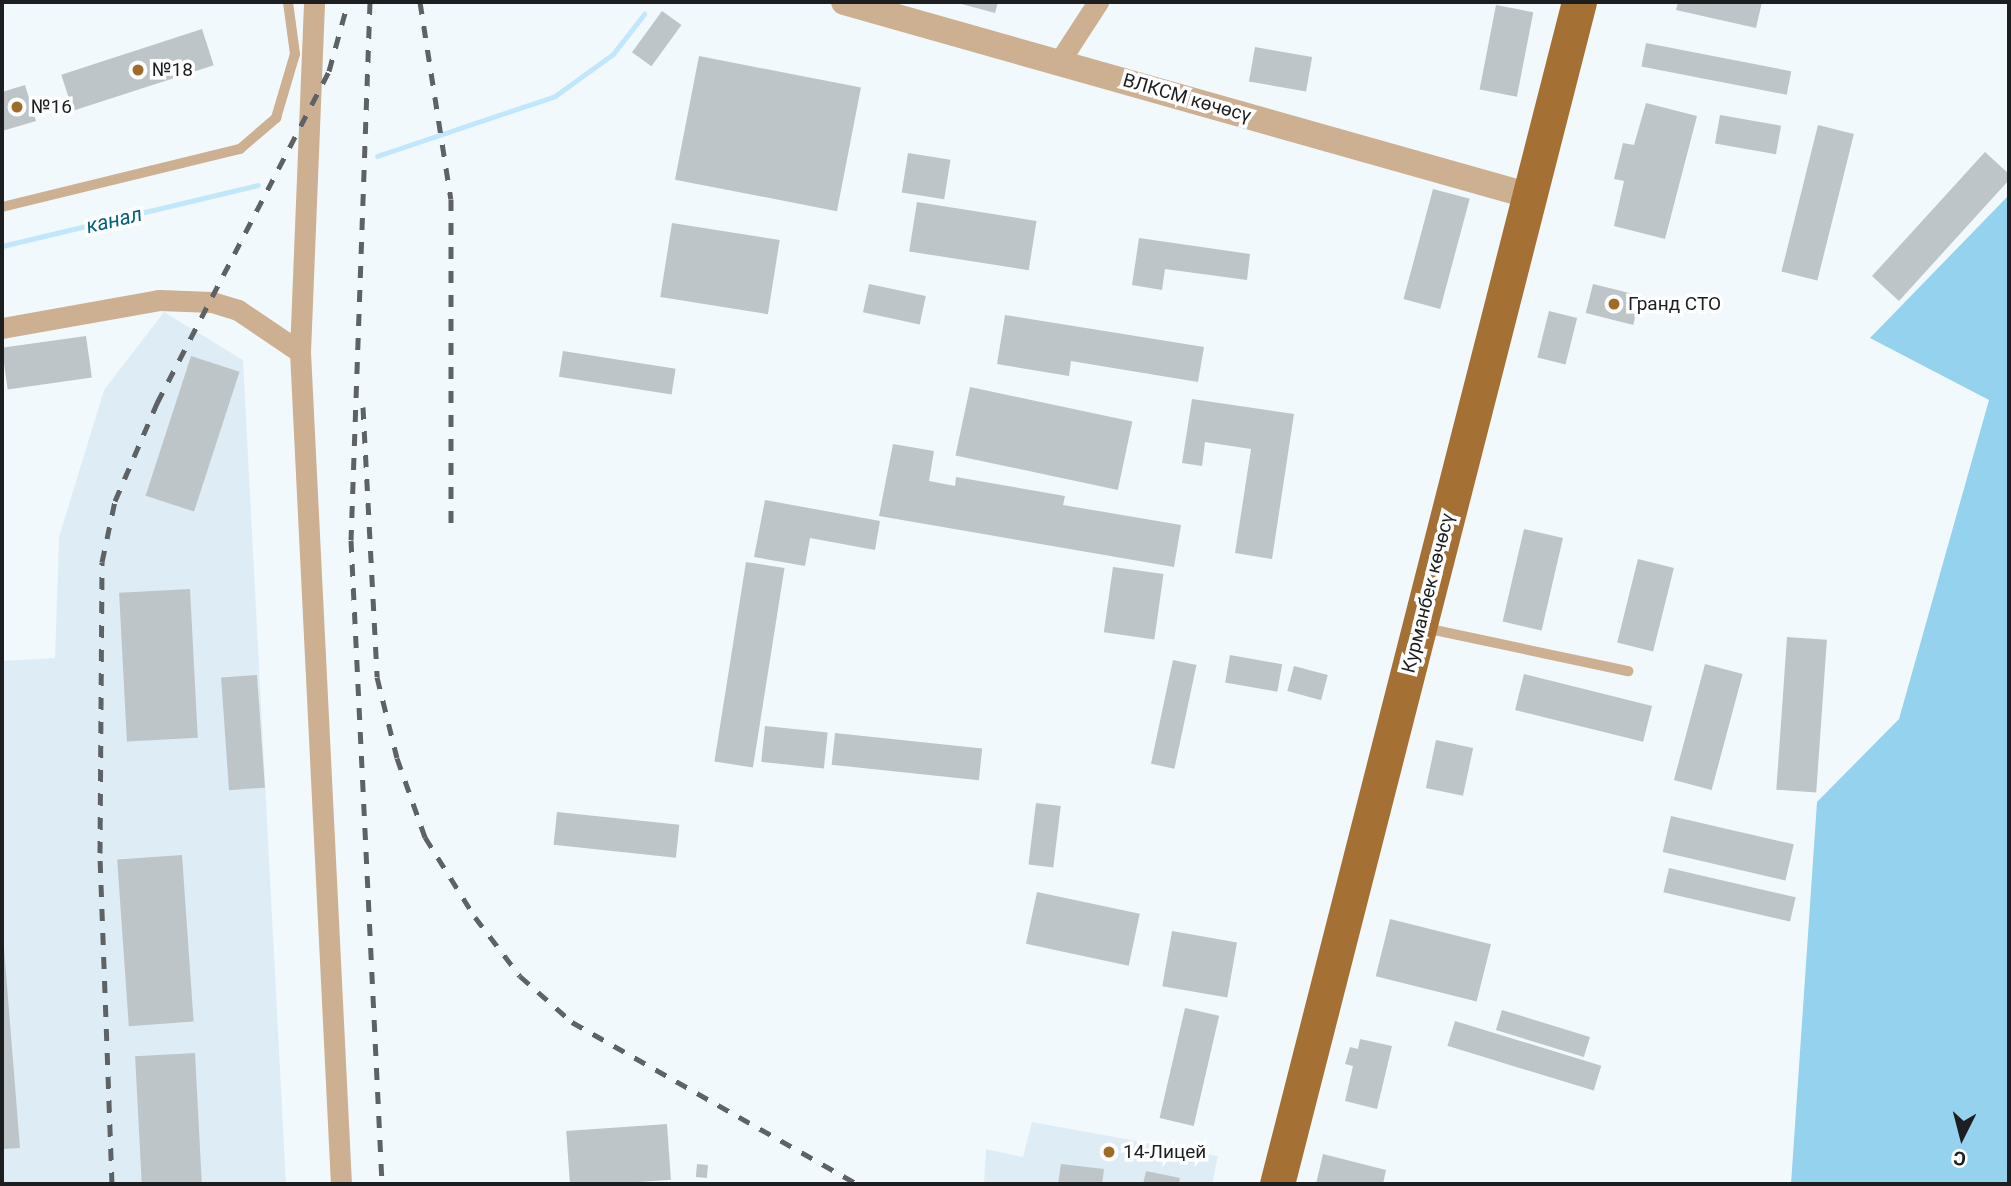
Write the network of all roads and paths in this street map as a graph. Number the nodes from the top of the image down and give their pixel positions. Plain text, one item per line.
1 (288, 2) edge
2 (314, 2) edge
3 (844, 2) edge
4 (1098, 2) edge
5 (1579, 2) edge
6 (1059, 62) junction
7 (1530, 196) junction
8 (2, 207) edge
9 (2, 328) edge
10 (300, 352) junction
11 (1419, 627) junction
12 (1628, 671) dead end
13 (341, 1184) edge
14 (1277, 1184) edge

1 - 8 lane
2 - 10 street
3 - 6 street, ВЛКСМ көчөсү
4 - 6 street
5 - 7 main road, Курманбек көчөсү
6 - 7 street, ВЛКСМ көчөсү
7 - 11 main road, Курманбек көчөсү
9 - 10 street
10 - 13 street
11 - 12 lane
11 - 14 main road, Курманбек көчөсү

